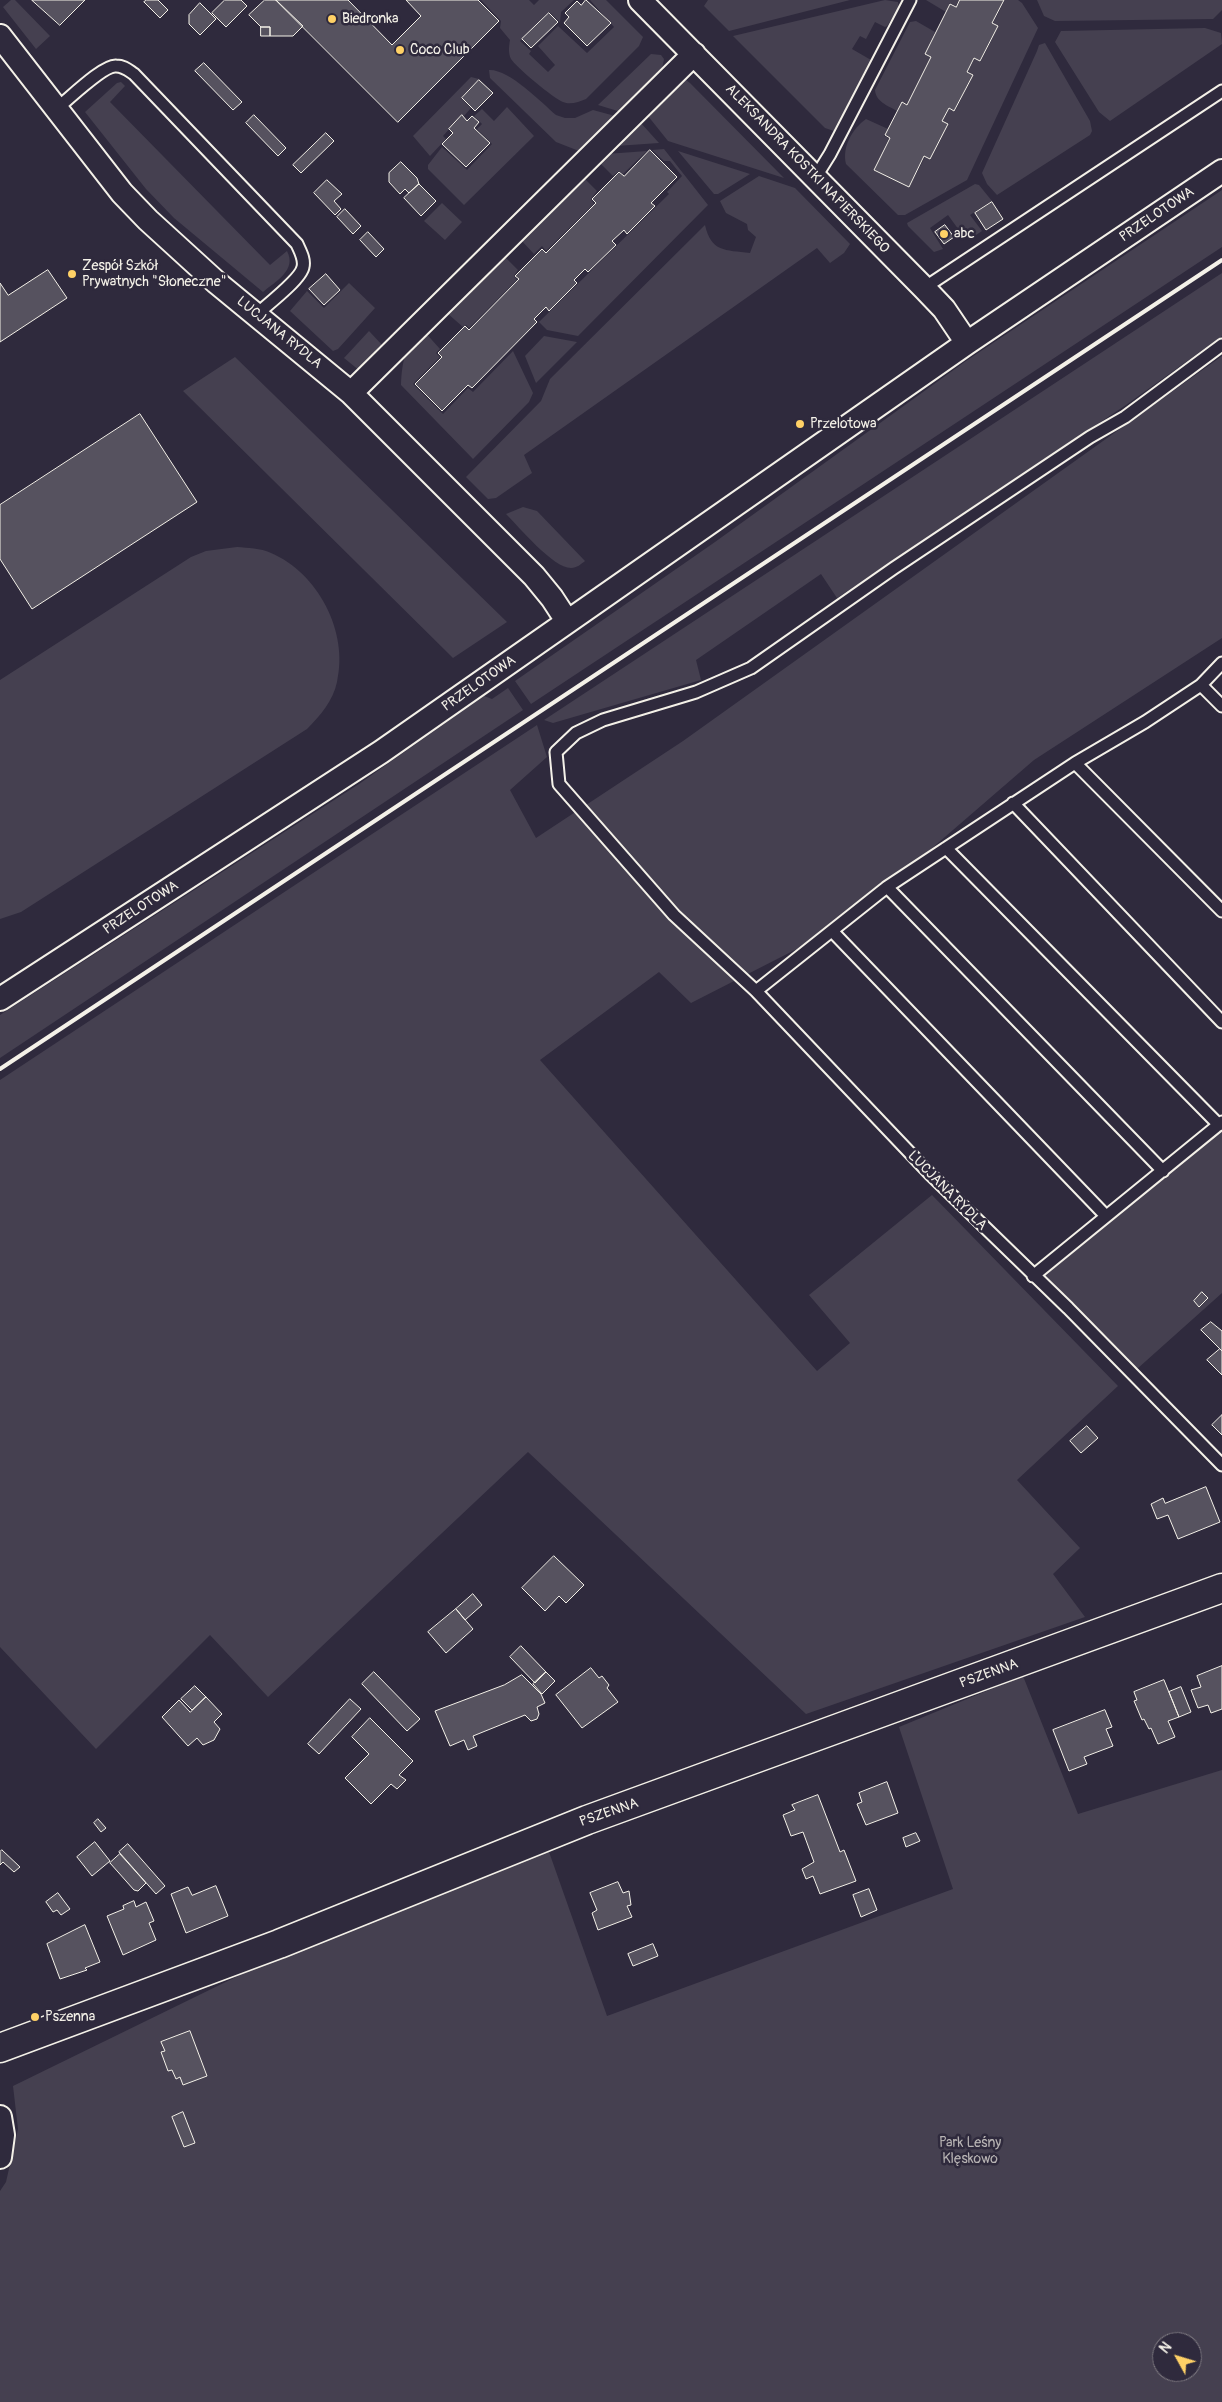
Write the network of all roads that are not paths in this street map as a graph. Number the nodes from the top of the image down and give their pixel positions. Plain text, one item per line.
1 (640, 0) edge
2 (910, 0) edge
3 (0, 36) edge
4 (694, 54) junction
5 (1222, 91) edge
6 (56, 109) junction
7 (1222, 171) edge
8 (814, 178) junction
9 (924, 288) junction
10 (257, 314) junction
11 (967, 343) junction
12 (1222, 345) edge
13 (351, 393) junction
14 (568, 621) junction
15 (1222, 663) edge
16 (1201, 685) junction
17 (1222, 706) edge
18 (1075, 763) junction
19 (1012, 803) junction
20 (946, 848) junction
21 (887, 887) junction
22 (1222, 911) edge
23 (832, 931) junction
24 (756, 990) junction
25 (0, 999) edge
26 (1222, 1022) edge
27 (1221, 1124) edge
28 (1163, 1171) junction
29 (1106, 1216) junction
30 (1032, 1276) junction
31 (1222, 1465) edge
32 (1222, 1588) edge
33 (0, 2048) edge
34 (0, 2117) edge
35 (0, 2157) edge

1 - 4 street, ALEKSANDRA KOSTKI NAPIERSKIEGO
2 - 8 lane
3 - 6 street, LUCJANA RYDLA
4 - 8 street, ALEKSANDRA KOSTKI NAPIERSKIEGO
4 - 13 street
5 - 9 lane
6 - 10 street, LUCJANA RYDLA
6 - 10 lane
7 - 11 street, PRZELOTOWA
8 - 9 street, ALEKSANDRA KOSTKI NAPIERSKIEGO
9 - 11 street, ALEKSANDRA KOSTKI NAPIERSKIEGO
10 - 13 street, LUCJANA RYDLA
11 - 14 street, PRZELOTOWA
12 - 24 lane, LUCJANA RYDLA
13 - 14 street, LUCJANA RYDLA
14 - 25 street, PRZELOTOWA
15 - 16 lane
16 - 17 lane
16 - 18 lane
18 - 19 lane
18 - 22 lane
19 - 20 lane
19 - 26 lane
20 - 21 lane
20 - 27 lane
21 - 23 lane
21 - 28 lane
23 - 24 lane
23 - 29 lane
24 - 30 lane, LUCJANA RYDLA
27 - 28 lane
28 - 29 lane
29 - 30 lane
30 - 31 lane, LUCJANA RYDLA
32 - 33 street, PSZENNA
34 - 35 street

